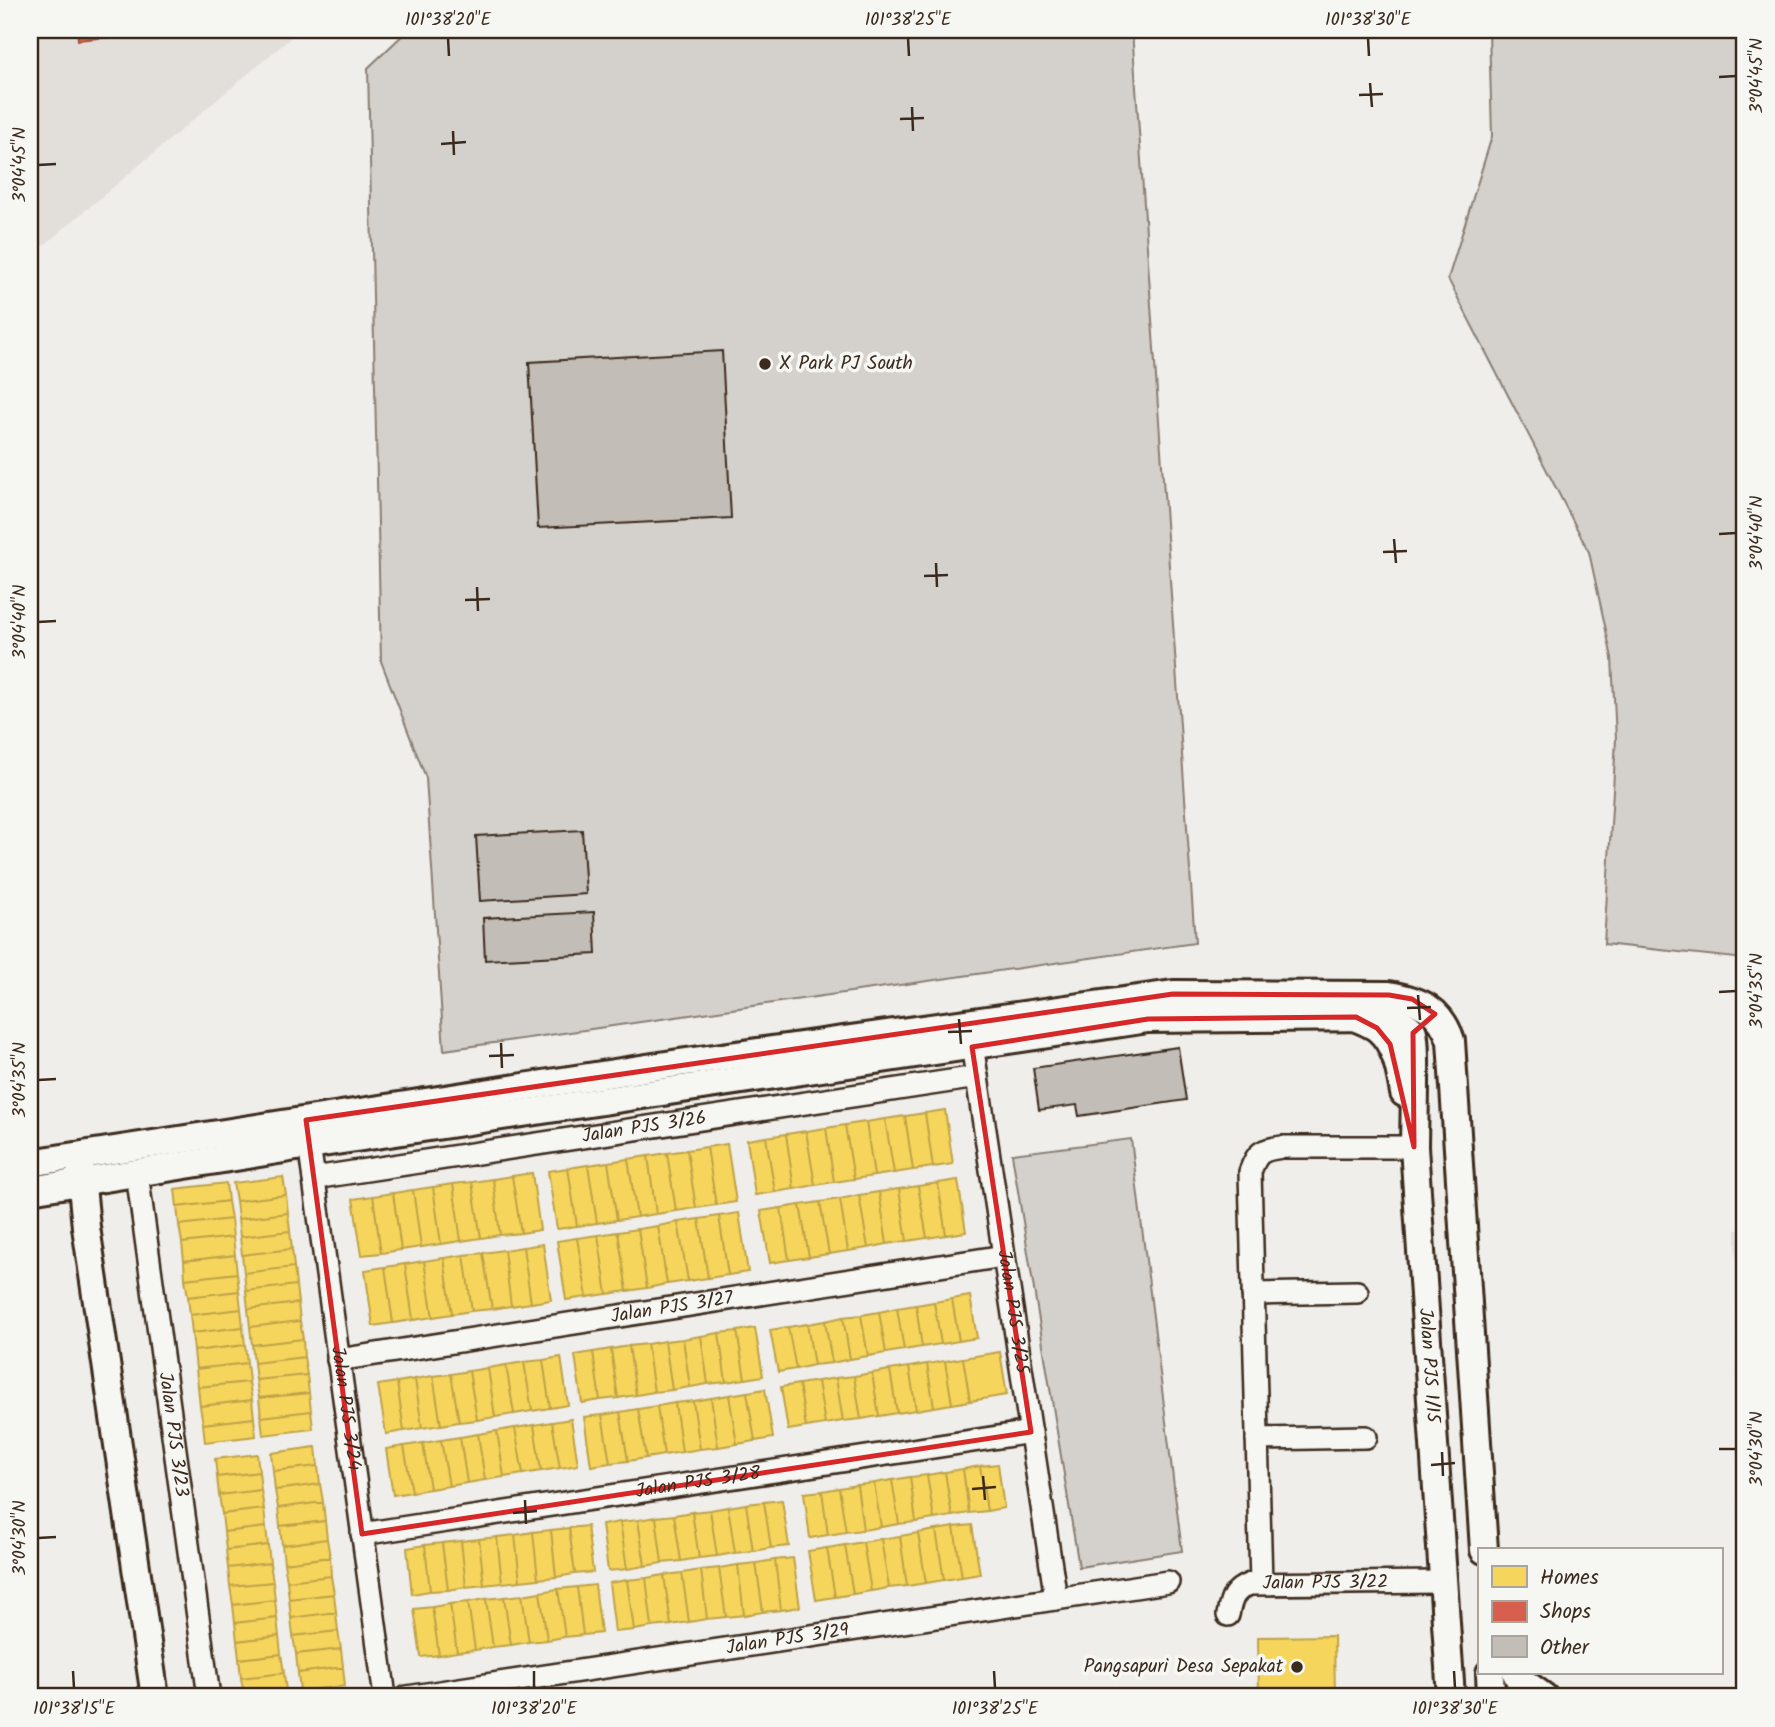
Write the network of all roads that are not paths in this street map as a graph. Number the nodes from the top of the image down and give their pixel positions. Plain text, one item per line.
1 (1435, 1014) junction
2 (1356, 1017) junction
3 (1413, 1032) junction
4 (971, 1035) junction
5 (977, 1077) junction
6 (307, 1133) junction
7 (1414, 1147) junction
8 (79, 1156) junction
9 (30, 1163) edge
10 (138, 1173) junction
11 (314, 1178) junction
12 (82, 1183) junction
13 (30, 1190) edge
14 (1004, 1256) junction
15 (1357, 1292) dead end
16 (1254, 1294) junction
17 (338, 1360) junction
18 (1031, 1432) junction
19 (1366, 1437) dead end
20 (1257, 1439) junction
21 (362, 1534) junction
22 (1484, 1548) edge
23 (1168, 1582) dead end
24 (1441, 1582) junction
25 (1261, 1583) junction
26 (1056, 1599) junction
27 (1228, 1615) dead end
28 (1490, 1674) edge
29 (1516, 1674) edge
30 (155, 1697) edge
31 (209, 1697) edge
32 (385, 1697) edge
33 (407, 1697) edge
34 (1451, 1697) edge
35 (1491, 1697) edge
36 (1544, 1697) edge

1 - 3 main road
1 - 4 main road
1 - 22 main road
2 - 3 main road
2 - 4 main road
2 - 7 main road
3 - 7 main road, Jalan PJS 1/15
4 - 5 street, Jalan PJS 3/25
4 - 6 main road
5 - 11 street, Jalan PJS 3/26
5 - 14 street, Jalan PJS 3/25
6 - 8 main road
6 - 10 main road
6 - 11 street, Jalan PJS 3/24
7 - 16 street
7 - 24 main road, Jalan PJS 1/15
8 - 9 main road
8 - 12 main road
10 - 12 main road
10 - 31 street, Jalan PJS 3/23
11 - 17 street, Jalan PJS 3/24
12 - 13 main road
12 - 30 main road
14 - 17 street, Jalan PJS 3/27
14 - 18 street, Jalan PJS 3/25
15 - 16 street
16 - 20 street
17 - 21 street, Jalan PJS 3/24
18 - 21 street, Jalan PJS 3/28
18 - 26 street, Jalan PJS 3/25
19 - 20 street
20 - 25 street
21 - 32 street, Jalan PJS 3/24
23 - 26 street, Jalan PJS 3/29
24 - 25 street, Jalan PJS 3/22
24 - 34 main road, Jalan PJS 1/15
25 - 27 street, Jalan PJS 3/22
26 - 33 street, Jalan PJS 3/29
28 - 35 main road
29 - 36 main road

